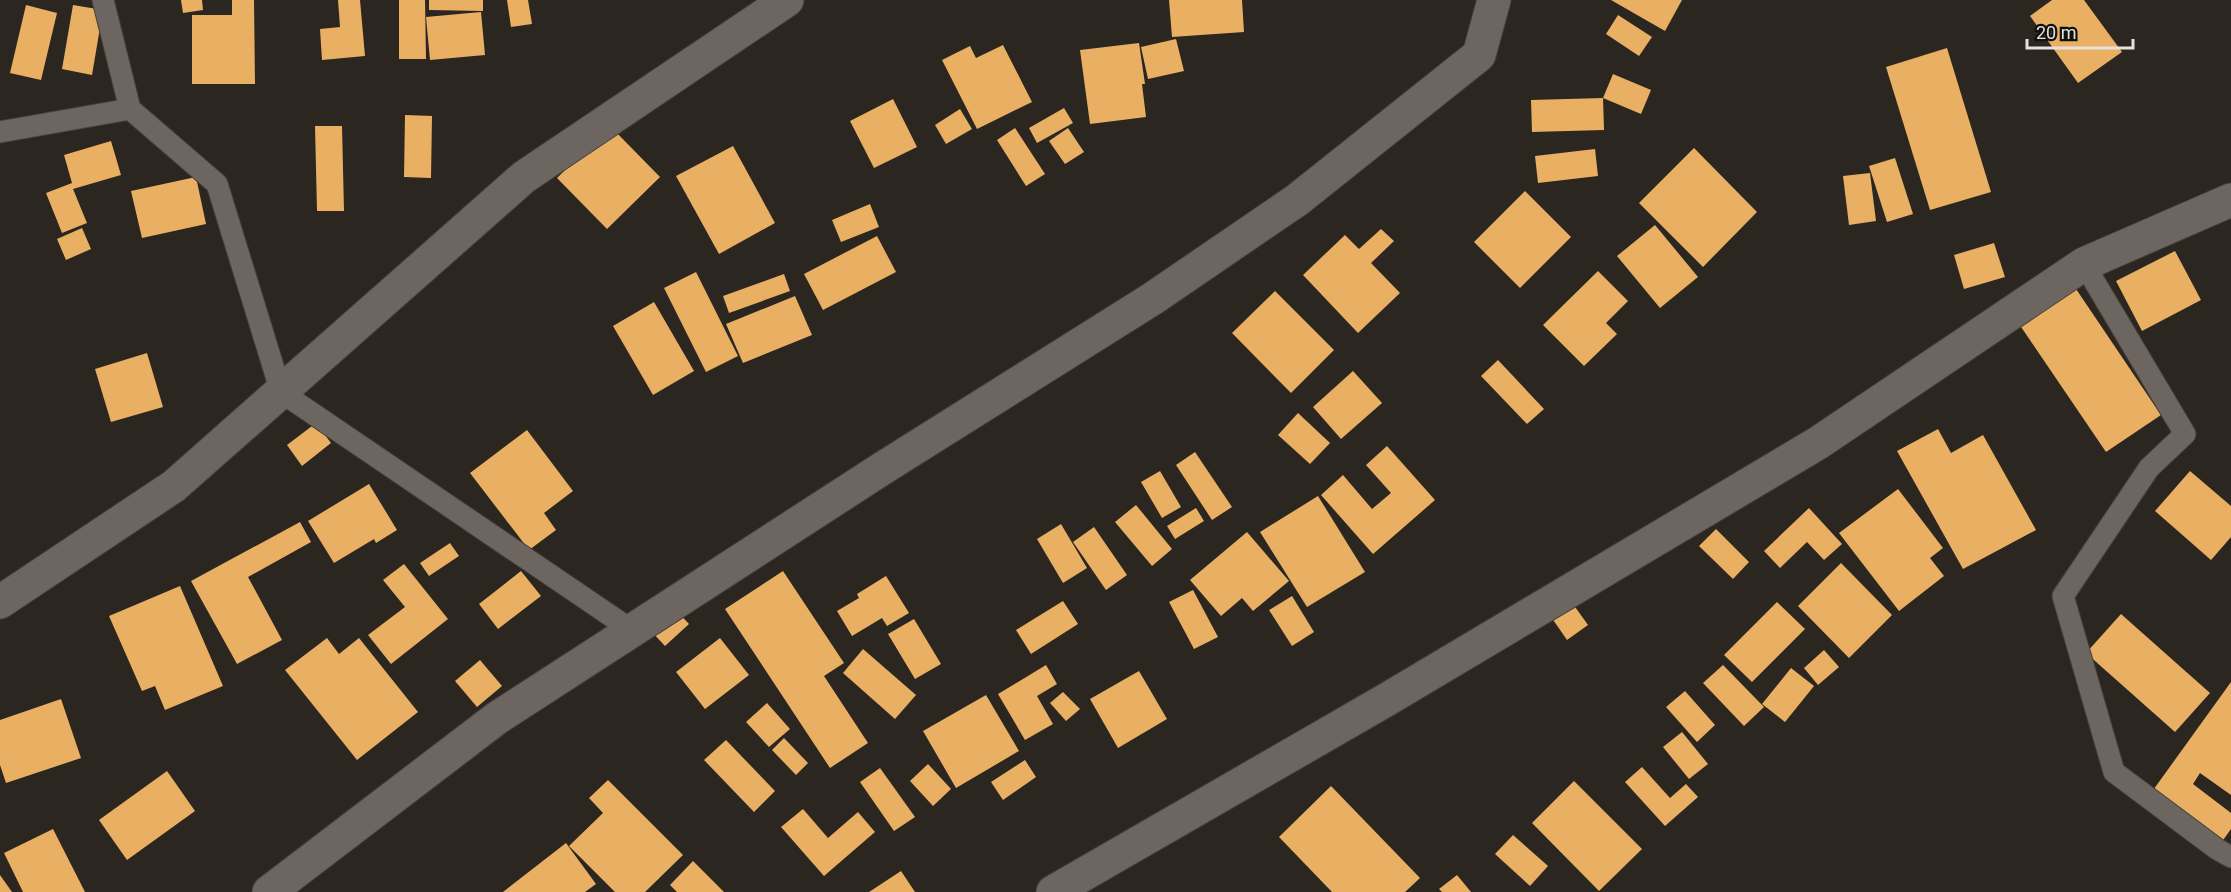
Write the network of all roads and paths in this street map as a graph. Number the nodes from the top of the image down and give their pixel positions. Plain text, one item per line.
1 (103, 0) edge
2 (787, 0) edge
3 (1494, 0) edge
4 (130, 109) junction
5 (0, 132) edge
6 (2231, 200) edge
7 (2084, 264) junction
8 (281, 392) junction
9 (39, 576) junction
10 (0, 587) edge
11 (0, 602) edge
12 (633, 631) junction
13 (2231, 856) edge
14 (269, 892) edge
15 (1053, 892) edge

1 - 4 lane
2 - 8 street
3 - 12 street
4 - 5 lane
4 - 8 lane
6 - 7 street
7 - 13 lane
7 - 15 street
8 - 9 street
8 - 12 lane
9 - 10 lane
9 - 11 street
12 - 14 street

